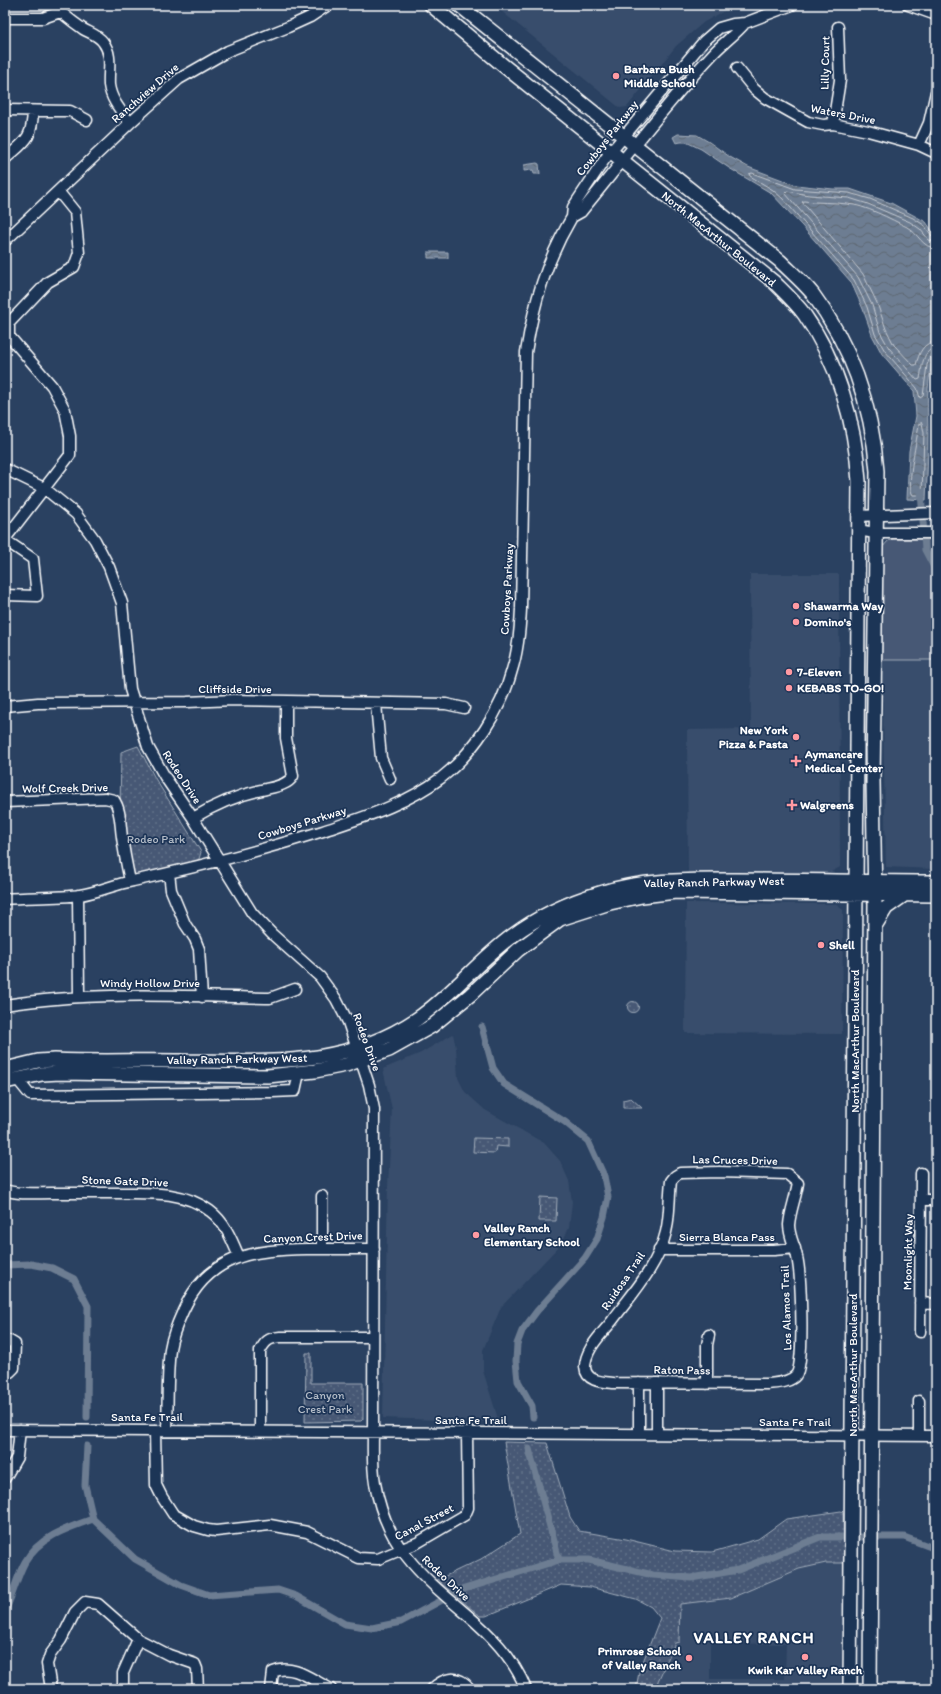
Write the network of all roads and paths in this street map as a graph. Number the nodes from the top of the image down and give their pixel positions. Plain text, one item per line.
1 (328, 5) edge
2 (431, 5) edge
3 (459, 5) edge
4 (792, 5) edge
5 (908, 5) edge
6 (59, 7) edge
7 (936, 15) edge
8 (5, 18) edge
9 (745, 23) junction
10 (838, 26) dead end
11 (737, 68) dead end
12 (936, 92) edge
13 (5, 110) edge
14 (33, 111) junction
15 (87, 120) dead end
16 (130, 123) junction
17 (833, 124) junction
18 (623, 136) junction
19 (634, 145) junction
20 (920, 145) junction
21 (611, 152) junction
22 (936, 153) edge
23 (5, 159) edge
24 (622, 160) junction
25 (58, 191) junction
26 (572, 217) junction
27 (5, 240) edge
28 (5, 469) edge
29 (44, 488) junction
30 (934, 513) edge
31 (876, 515) junction
32 (858, 516) junction
33 (858, 530) junction
34 (875, 533) junction
35 (933, 533) edge
36 (5, 540) edge
37 (5, 595) edge
38 (286, 702) junction
39 (134, 703) junction
40 (376, 704) junction
41 (5, 706) edge
42 (464, 708) dead end
43 (857, 715) junction
44 (874, 715) junction
45 (390, 779) dead end
46 (5, 802) edge
47 (193, 818) junction
48 (220, 862) junction
49 (169, 873) junction
50 (130, 881) junction
51 (856, 881) junction
52 (874, 882) junction
53 (936, 882) edge
54 (697, 886) junction
55 (78, 895) junction
56 (856, 895) junction
57 (874, 895) junction
58 (936, 895) edge
59 (903, 896) junction
60 (5, 899) edge
61 (566, 911) junction
62 (874, 928) junction
63 (295, 989) dead end
64 (79, 996) junction
65 (202, 997) junction
66 (5, 1005) edge
67 (358, 1054) junction
68 (209, 1061) junction
69 (70, 1067) junction
70 (5, 1069) edge
71 (299, 1073) junction
72 (208, 1075) junction
73 (11, 1081) edge
74 (683, 1173) joint
75 (921, 1173) dead end
76 (787, 1174) joint
77 (5, 1190) edge
78 (322, 1196) dead end
79 (922, 1200) junction
80 (936, 1200) edge
81 (795, 1248) junction
82 (322, 1249) junction
83 (374, 1249) junction
84 (659, 1250) junction
85 (239, 1257) junction
86 (920, 1303) junction
87 (936, 1304) edge
88 (920, 1332) dead end
89 (708, 1335) dead end
90 (373, 1337) junction
91 (5, 1341) edge
92 (587, 1356) joint
93 (5, 1373) edge
94 (796, 1375) joint
95 (639, 1383) junction
96 (657, 1383) junction
97 (707, 1384) junction
98 (919, 1401) dead end
99 (5, 1430) edge
100 (20, 1430) junction
101 (155, 1430) junction
102 (168, 1431) junction
103 (260, 1431) junction
104 (373, 1432) junction
105 (467, 1432) junction
106 (639, 1434) junction
107 (657, 1434) junction
108 (852, 1435) junction
109 (870, 1435) junction
110 (919, 1436) junction
111 (936, 1436) edge
112 (5, 1478) edge
113 (402, 1550) junction
114 (850, 1629) junction
115 (870, 1629) junction
116 (138, 1639) junction
117 (51, 1689) edge
118 (123, 1689) edge
119 (198, 1689) edge
120 (271, 1689) edge
121 (331, 1689) edge
122 (432, 1689) edge
123 (470, 1689) edge
124 (526, 1689) edge
125 (850, 1689) edge
126 (870, 1689) edge

1 - 16 street, Ranchview Drive
2 - 21 main road, North MacArthur Boulevard
3 - 18 main road, North MacArthur Boulevard
4 - 9 street, Cowboys Parkway
5 - 7 street
6 - 8 street
6 - 16 street
9 - 18 street, Cowboys Parkway
9 - 19 street, Cowboys Parkway
10 - 17 street, Lilly Court
11 - 17 street, Waters Drive
12 - 20 street
13 - 14 street
14 - 15 street
14 - 23 street
16 - 25 street, Ranchview Drive
17 - 20 street, Waters Drive
18 - 19 main road, North MacArthur Boulevard
18 - 21 street, Cowboys Parkway
19 - 24 street, Cowboys Parkway
19 - 31 main road, North MacArthur Boulevard
20 - 22 street, Waters Drive
21 - 24 main road, North MacArthur Boulevard
21 - 26 street, Cowboys Parkway
24 - 26 street, Cowboys Parkway
24 - 32 main road, North MacArthur Boulevard
25 - 27 street, Ranchview Drive
25 - 29 street
26 - 48 street, Cowboys Parkway
28 - 29 street, Rodeo Drive
29 - 36 street
29 - 39 street, Rodeo Drive
30 - 31 street
31 - 32 street
31 - 34 main road, North MacArthur Boulevard
32 - 33 main road, North MacArthur Boulevard
33 - 34 street
33 - 43 main road, North MacArthur Boulevard
34 - 35 street
34 - 44 main road, North MacArthur Boulevard
36 - 37 street
38 - 39 street, Cliffside Drive
38 - 40 street, Cliffside Drive
38 - 47 street
39 - 41 street, Cliffside Drive
39 - 47 street, Rodeo Drive
40 - 42 street, Cliffside Drive
40 - 45 street
43 - 44 main road
43 - 51 main road, North MacArthur Boulevard
44 - 52 main road, North MacArthur Boulevard
46 - 50 street, Wolf Creek Drive
47 - 48 street, Rodeo Drive
48 - 49 street, Cowboys Parkway
48 - 67 street, Rodeo Drive
49 - 50 street, Cowboys Parkway
49 - 65 street
50 - 55 street, Cowboys Parkway
51 - 52 main road, Valley Ranch Parkway West
51 - 54 main road, Valley Ranch Parkway West
51 - 56 main road, North MacArthur Boulevard
52 - 53 main road, Valley Ranch Parkway West
52 - 57 main road, North MacArthur Boulevard
54 - 56 main road, Valley Ranch Parkway West
54 - 61 main road, Valley Ranch Parkway West
55 - 60 street, Cowboys Parkway
55 - 64 street
56 - 57 main road, Valley Ranch Parkway West
56 - 108 main road, North MacArthur Boulevard
57 - 59 main road, Valley Ranch Parkway West
57 - 62 main road, North MacArthur Boulevard
58 - 59 main road, Valley Ranch Parkway West
59 - 62 main road
61 - 67 main road, Valley Ranch Parkway West
61 - 67 main road, Valley Ranch Parkway West
62 - 109 main road, North MacArthur Boulevard
63 - 65 street, Windy Hollow Drive
64 - 65 street, Windy Hollow Drive
64 - 66 street, Windy Hollow Drive
67 - 68 main road, Valley Ranch Parkway West
67 - 71 main road, Valley Ranch Parkway West
67 - 83 street, Rodeo Drive
68 - 69 main road, Valley Ranch Parkway West
68 - 72 main road
69 - 70 main road, Valley Ranch Parkway West
69 - 72 main road, Valley Ranch Parkway West
69 - 73 main road, Valley Ranch Parkway West
71 - 72 main road, Valley Ranch Parkway West
71 - 73 street
74 - 76 street, Las Cruces Drive
74 - 84 street, Ruidosa Trail
75 - 79 street
76 - 81 street, Los Alamos Trail
77 - 85 street, Stone Gate Drive
78 - 82 street
79 - 80 street, Moonlight Way
79 - 86 street, Moonlight Way
81 - 84 street, Sierra Blanca Pass
81 - 94 street, Los Alamos Trail
82 - 83 street, Canyon Crest Drive
82 - 85 street, Canyon Crest Drive
83 - 90 street, Rodeo Drive
84 - 92 street, Ruidosa Trail
85 - 102 street, Canyon Crest Drive
86 - 87 street, Moonlight Way
86 - 88 street
89 - 97 street
90 - 103 street
90 - 104 street, Rodeo Drive
91 - 93 street
92 - 95 street, Raton Pass
94 - 97 street, Raton Pass
95 - 96 street, Raton Pass
95 - 106 street
96 - 97 street, Raton Pass
96 - 107 street
98 - 110 street
99 - 100 street, Santa Fe Trail
100 - 101 street, Santa Fe Trail
100 - 112 street
101 - 102 street, Santa Fe Trail
101 - 113 street, Canal Street
102 - 103 street, Santa Fe Trail
103 - 104 street, Santa Fe Trail
104 - 105 street, Santa Fe Trail
104 - 113 street, Rodeo Drive
105 - 106 street, Santa Fe Trail
105 - 113 street, Canal Street
106 - 107 street, Santa Fe Trail
107 - 108 street, Santa Fe Trail
108 - 109 street, Santa Fe Trail
108 - 114 main road, North MacArthur Boulevard
109 - 110 street, Santa Fe Trail
109 - 115 main road, North MacArthur Boulevard
110 - 111 street, Santa Fe Trail
113 - 124 street, Rodeo Drive
114 - 115 main road
114 - 125 main road, North MacArthur Boulevard
115 - 126 main road, North MacArthur Boulevard
116 - 117 street
116 - 118 street
116 - 119 street
120 - 121 street
122 - 123 street

